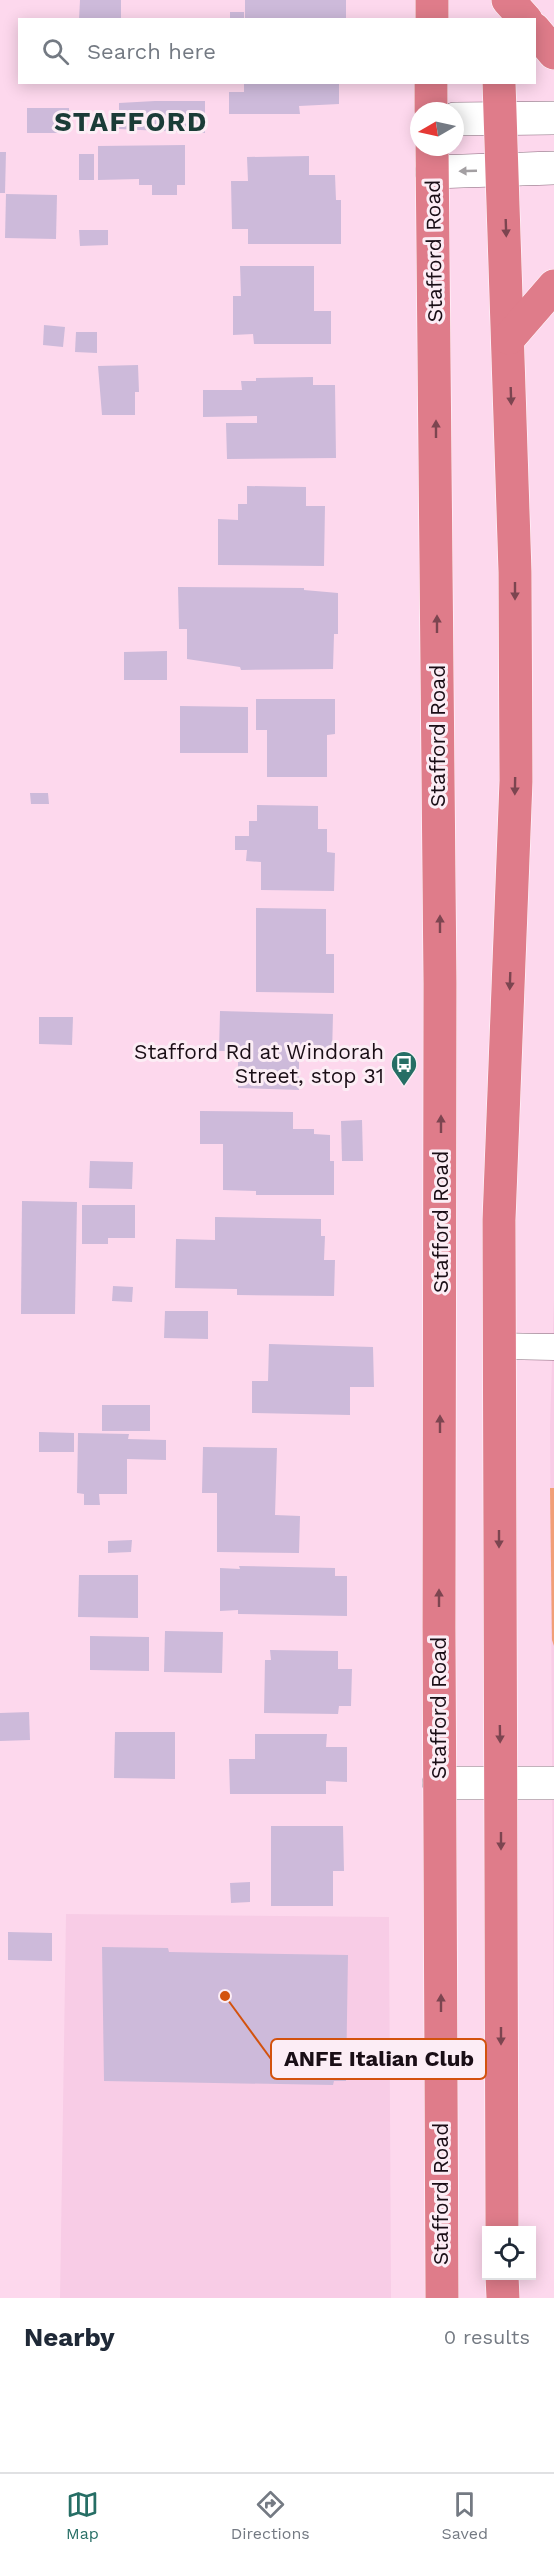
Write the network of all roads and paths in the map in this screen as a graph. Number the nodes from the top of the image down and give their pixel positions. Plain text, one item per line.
1 (432, 0) edge
2 (494, 0) edge
3 (508, 0) edge
4 (432, 18) edge
5 (495, 18) edge
6 (523, 18) edge
7 (536, 31) edge
8 (554, 53) edge
9 (431, 84) edge
10 (499, 84) edge
11 (431, 102) edge
12 (554, 118) edge
13 (464, 119) edge
14 (501, 119) junction
15 (432, 159) edge
16 (554, 168) edge
17 (503, 170) junction
18 (554, 286) edge
19 (509, 338) junction
20 (499, 1346) junction
21 (554, 1347) edge
22 (501, 1782) junction
23 (554, 1782) edge
24 (439, 1783) junction
25 (502, 2226) edge
26 (502, 2280) edge
27 (442, 2298) edge
28 (502, 2298) edge

1 - 4 highway
2 - 5 highway
3 - 6 highway
7 - 8 highway
9 - 11 highway
10 - 14 highway
12 - 14 street
13 - 14 street
14 - 17 highway
17 -> 15 street
24 -> 15 highway, Stafford Road
16 - 17 street
17 -> 19 highway
18 - 19 highway
19 -> 20 highway
20 - 21 lane
20 -> 22 highway
22 - 23 street
22 - 24 street
22 -> 25 highway
27 -> 24 highway, Stafford Road
26 - 28 highway

